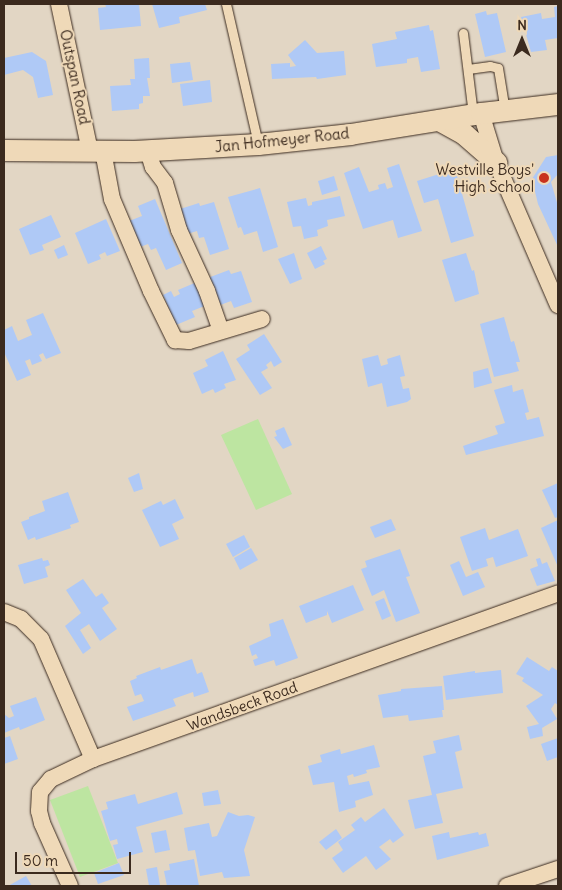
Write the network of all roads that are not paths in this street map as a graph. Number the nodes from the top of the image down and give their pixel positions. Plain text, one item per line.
1 (59, 4) edge
2 (226, 4) edge
3 (463, 33) dead end
4 (468, 69) junction
5 (558, 104) edge
6 (505, 111) junction
7 (477, 114) junction
8 (439, 120) junction
9 (258, 144) junction
10 (4, 150) edge
11 (97, 151) junction
12 (148, 151) junction
13 (496, 162) junction
14 (558, 305) edge
15 (262, 319) dead end
16 (220, 331) junction
17 (558, 593) edge
18 (4, 612) edge
19 (93, 759) junction
20 (558, 869) edge
21 (70, 886) edge
22 (508, 886) edge

1 - 11 street, Outspan Road
2 - 9 lane
3 - 4 lane
4 - 6 lane
4 - 7 lane
5 - 6 street, Jan Hofmeyer Road
6 - 7 street, Jan Hofmeyer Road
7 - 8 street, Jan Hofmeyer Road
7 - 13 street
8 - 9 street, Jan Hofmeyer Road
8 - 13 street
9 - 12 street, Jan Hofmeyer Road
10 - 11 street, Jan Hofmeyer Road
11 - 12 street, Jan Hofmeyer Road
11 - 16 street, Outspan Road
12 - 16 street
13 - 14 street
15 - 16 street
17 - 19 street, Wandsbeck Road
18 - 19 street
19 - 21 street, Wandsbeck Road
20 - 22 street

